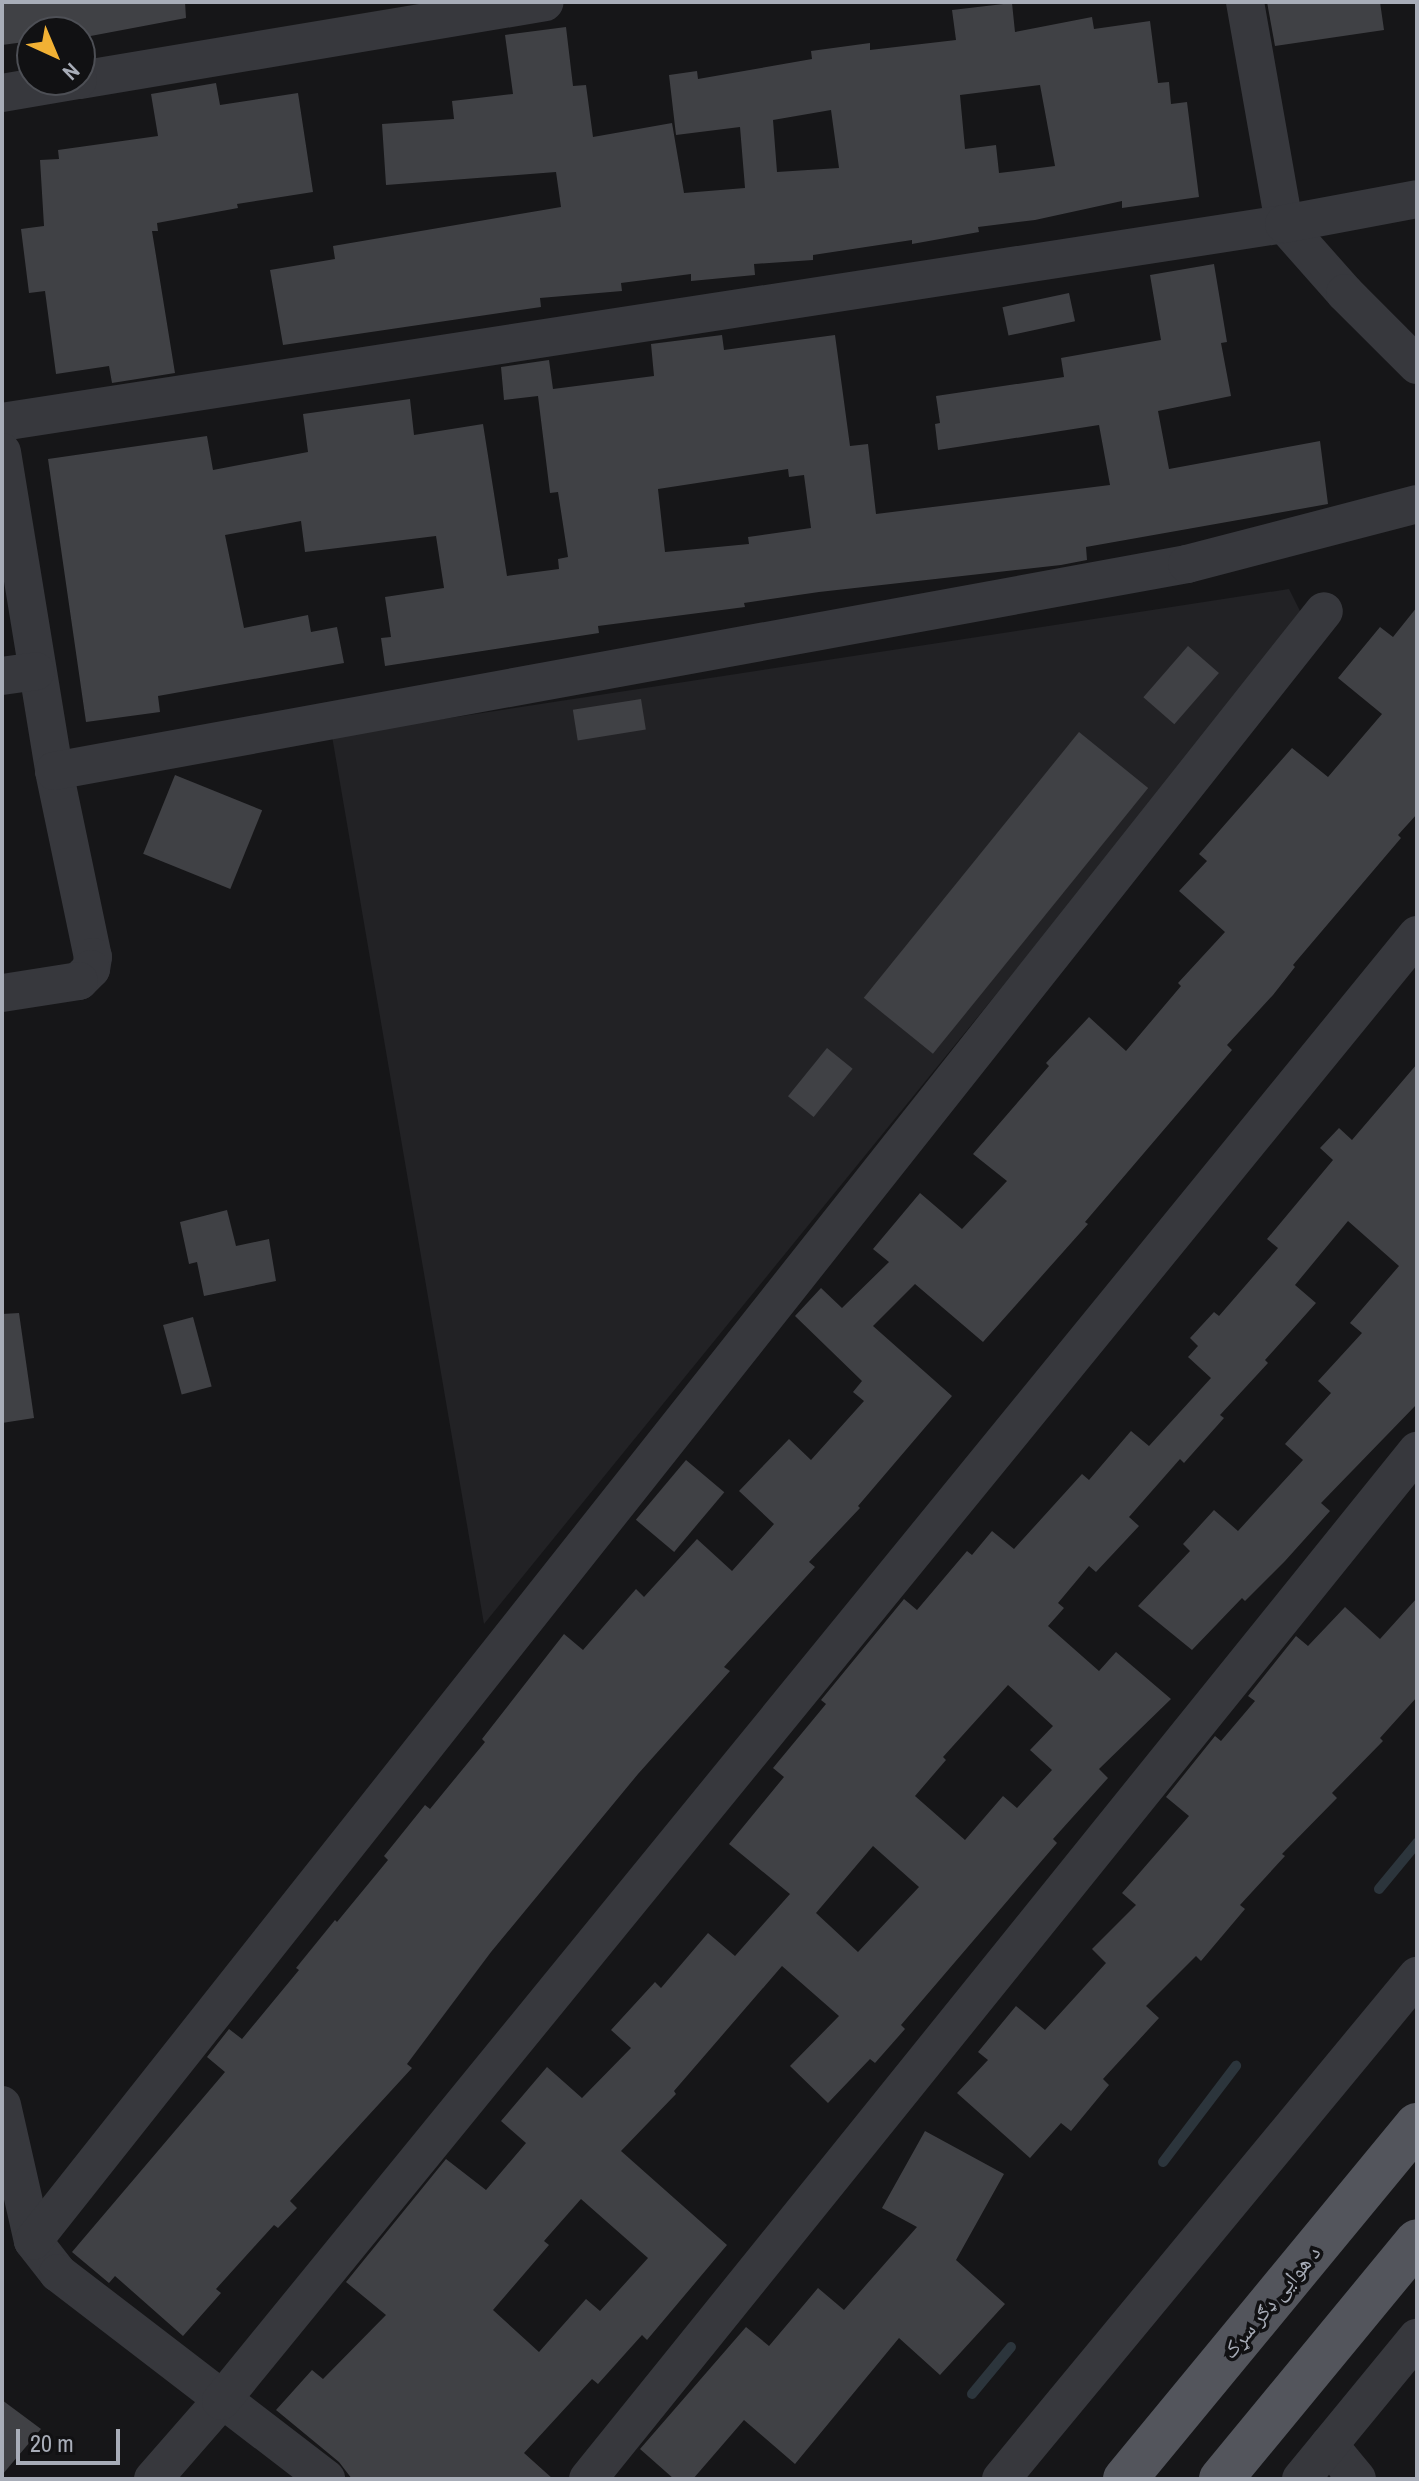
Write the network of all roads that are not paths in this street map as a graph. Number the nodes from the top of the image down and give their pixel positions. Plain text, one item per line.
1 (544, 2) edge
2 (1245, 2) edge
3 (96, 77) edge
4 (1417, 199) edge
5 (1284, 224) junction
6 (1417, 365) edge
7 (2, 422) edge
8 (2, 452) edge
9 (1417, 504) edge
10 (1324, 611) dead end
11 (19, 673) edge
12 (54, 771) junction
13 (1417, 935) edge
14 (2, 993) edge
15 (1417, 1451) edge
16 (1417, 1976) edge
17 (2, 2105) edge
18 (1417, 2125) edge
19 (33, 2241) junction
20 (1417, 2241) edge
21 (1417, 2338) edge
22 (221, 2401) junction
23 (1329, 2445) junction
24 (153, 2479) edge
25 (326, 2479) edge
26 (588, 2479) edge
27 (1001, 2479) edge
28 (1125, 2479) edge
29 (1221, 2479) edge
30 (1301, 2479) edge
31 (1357, 2479) edge

1 - 3 street
2 - 5 street
4 - 5 street
5 - 6 street
5 - 7 street
8 - 11 street
9 - 12 street
10 - 19 street
11 - 12 street
12 - 14 street
13 - 22 street
15 - 26 street
16 - 27 street
17 - 19 street
18 - 28 main road, د هوایی ډګر سړک
19 - 22 street
20 - 29 main road
21 - 23 street
22 - 24 street
22 - 25 street
23 - 30 street
23 - 31 street

